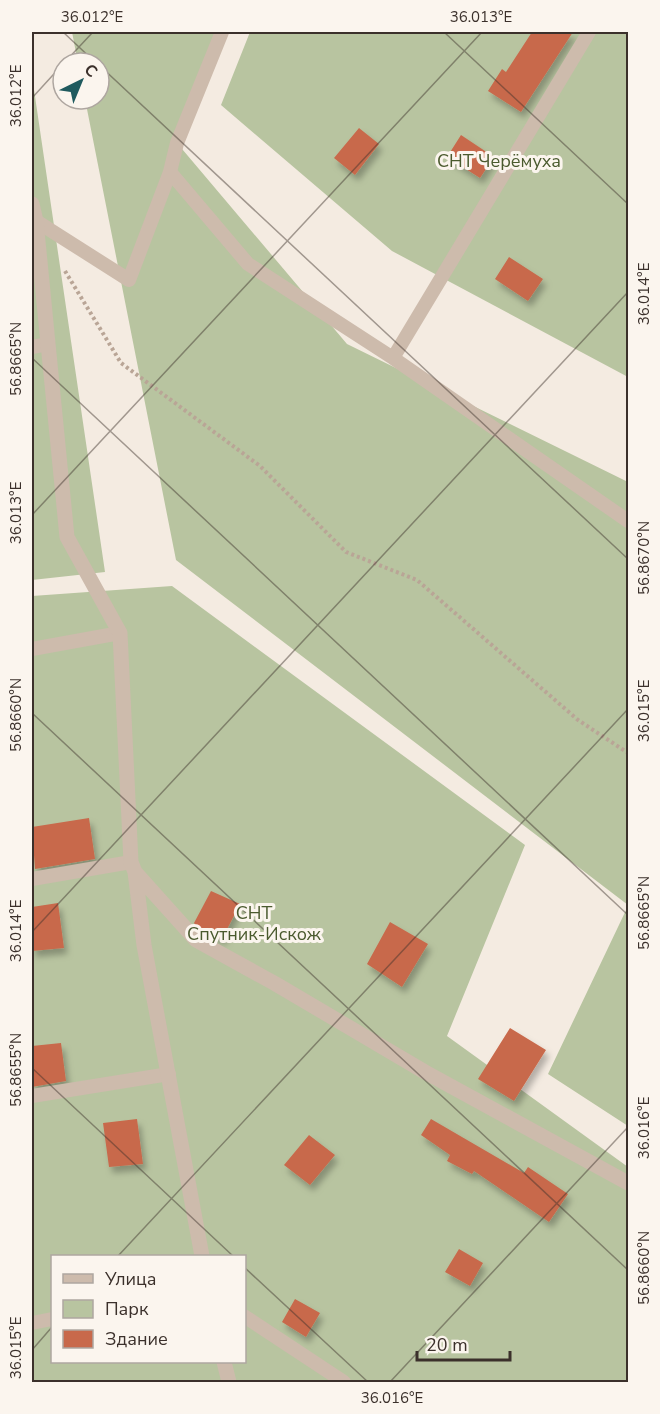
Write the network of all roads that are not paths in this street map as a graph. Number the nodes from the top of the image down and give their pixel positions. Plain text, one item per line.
1 (222, 32) edge
2 (589, 32) edge
3 (170, 172) junction
4 (32, 204) edge
5 (36, 221) junction
6 (48, 344) junction
7 (32, 347) edge
8 (393, 358) junction
9 (628, 521) edge
10 (120, 633) junction
11 (32, 649) edge
12 (133, 867) junction
13 (32, 879) edge
14 (169, 1074) junction
15 (32, 1096) edge
16 (628, 1183) edge
17 (202, 1255) edge
18 (246, 1317) edge
19 (51, 1319) edge
20 (32, 1323) edge
21 (224, 1363) edge
22 (229, 1383) edge
23 (345, 1383) edge

1 - 3 lane
2 - 8 lane
3 - 5 lane
3 - 8 lane
4 - 5 street
5 - 6 street
6 - 7 lane
6 - 10 street
8 - 9 lane
10 - 11 lane
10 - 12 street
12 - 13 lane
12 - 14 street
12 - 16 street
14 - 15 lane
14 - 17 street
18 - 23 lane
19 - 20 lane
21 - 22 street

